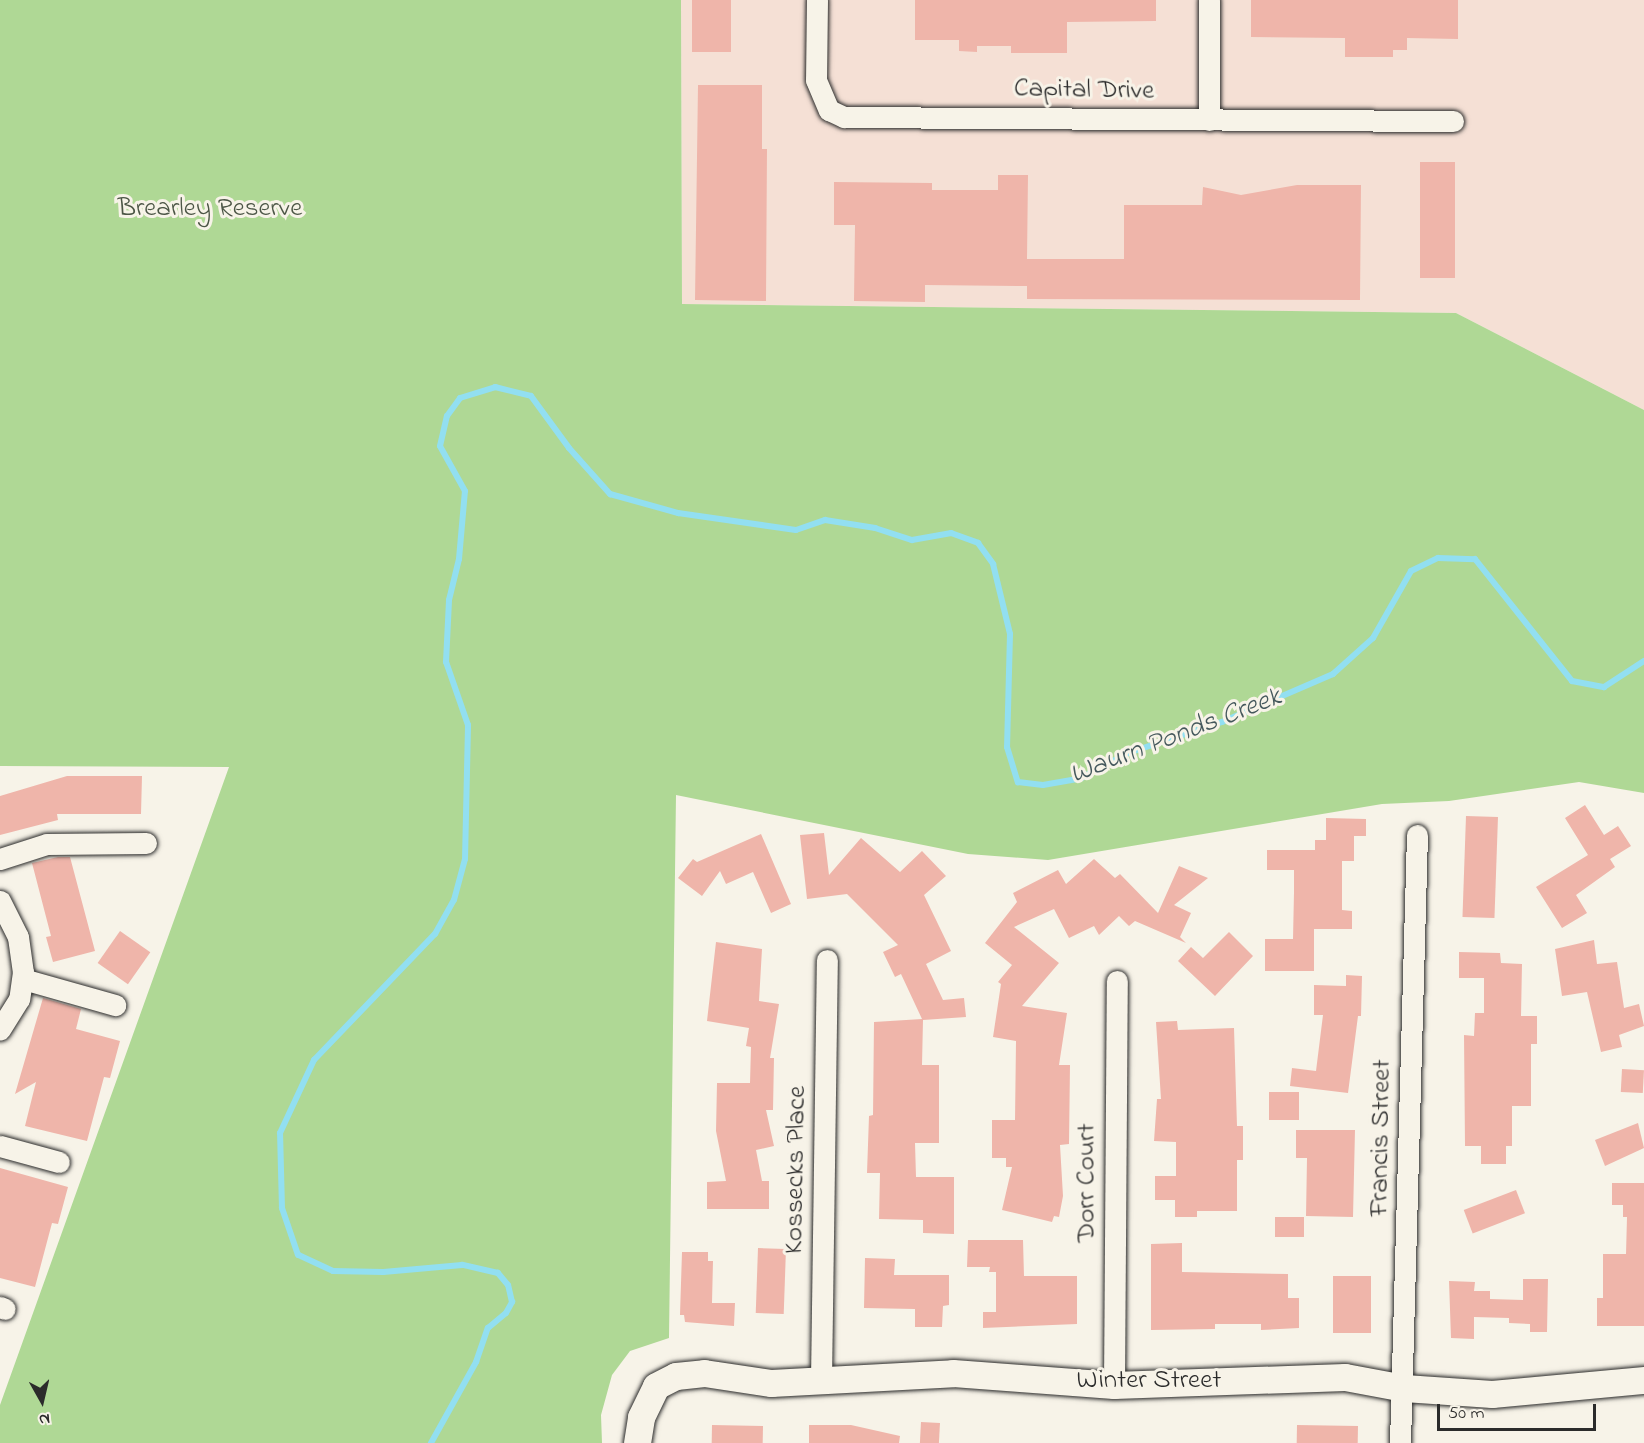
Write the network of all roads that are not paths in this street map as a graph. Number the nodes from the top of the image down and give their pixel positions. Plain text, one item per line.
1 (817, 0) edge
2 (1209, 0) edge
3 (1209, 120) junction
4 (1453, 121) dead end
5 (1417, 835) dead end
6 (146, 843) dead end
7 (0, 860) edge
8 (0, 901) edge
9 (827, 960) dead end
10 (23, 980) junction
11 (1116, 981) dead end
12 (115, 1005) dead end
13 (0, 1029) edge
14 (0, 1146) edge
15 (59, 1162) dead end
16 (821, 1380) junction
17 (1644, 1380) edge
18 (1114, 1385) junction
19 (1404, 1388) junction
20 (637, 1443) edge
21 (1400, 1443) edge

1 - 3 street, Capital Drive
2 - 3 street
3 - 4 street, Capital Drive
5 - 19 street, Francis Street
6 - 7 street
8 - 10 street
9 - 16 street, Kossecks Place
10 - 12 street
10 - 13 street
11 - 18 street, Dorr Court
14 - 15 street
16 - 18 street, Winter Street
16 - 20 street, Winter Street
17 - 19 street, Winter Street
18 - 19 street, Winter Street
19 - 21 street, Francis Street

